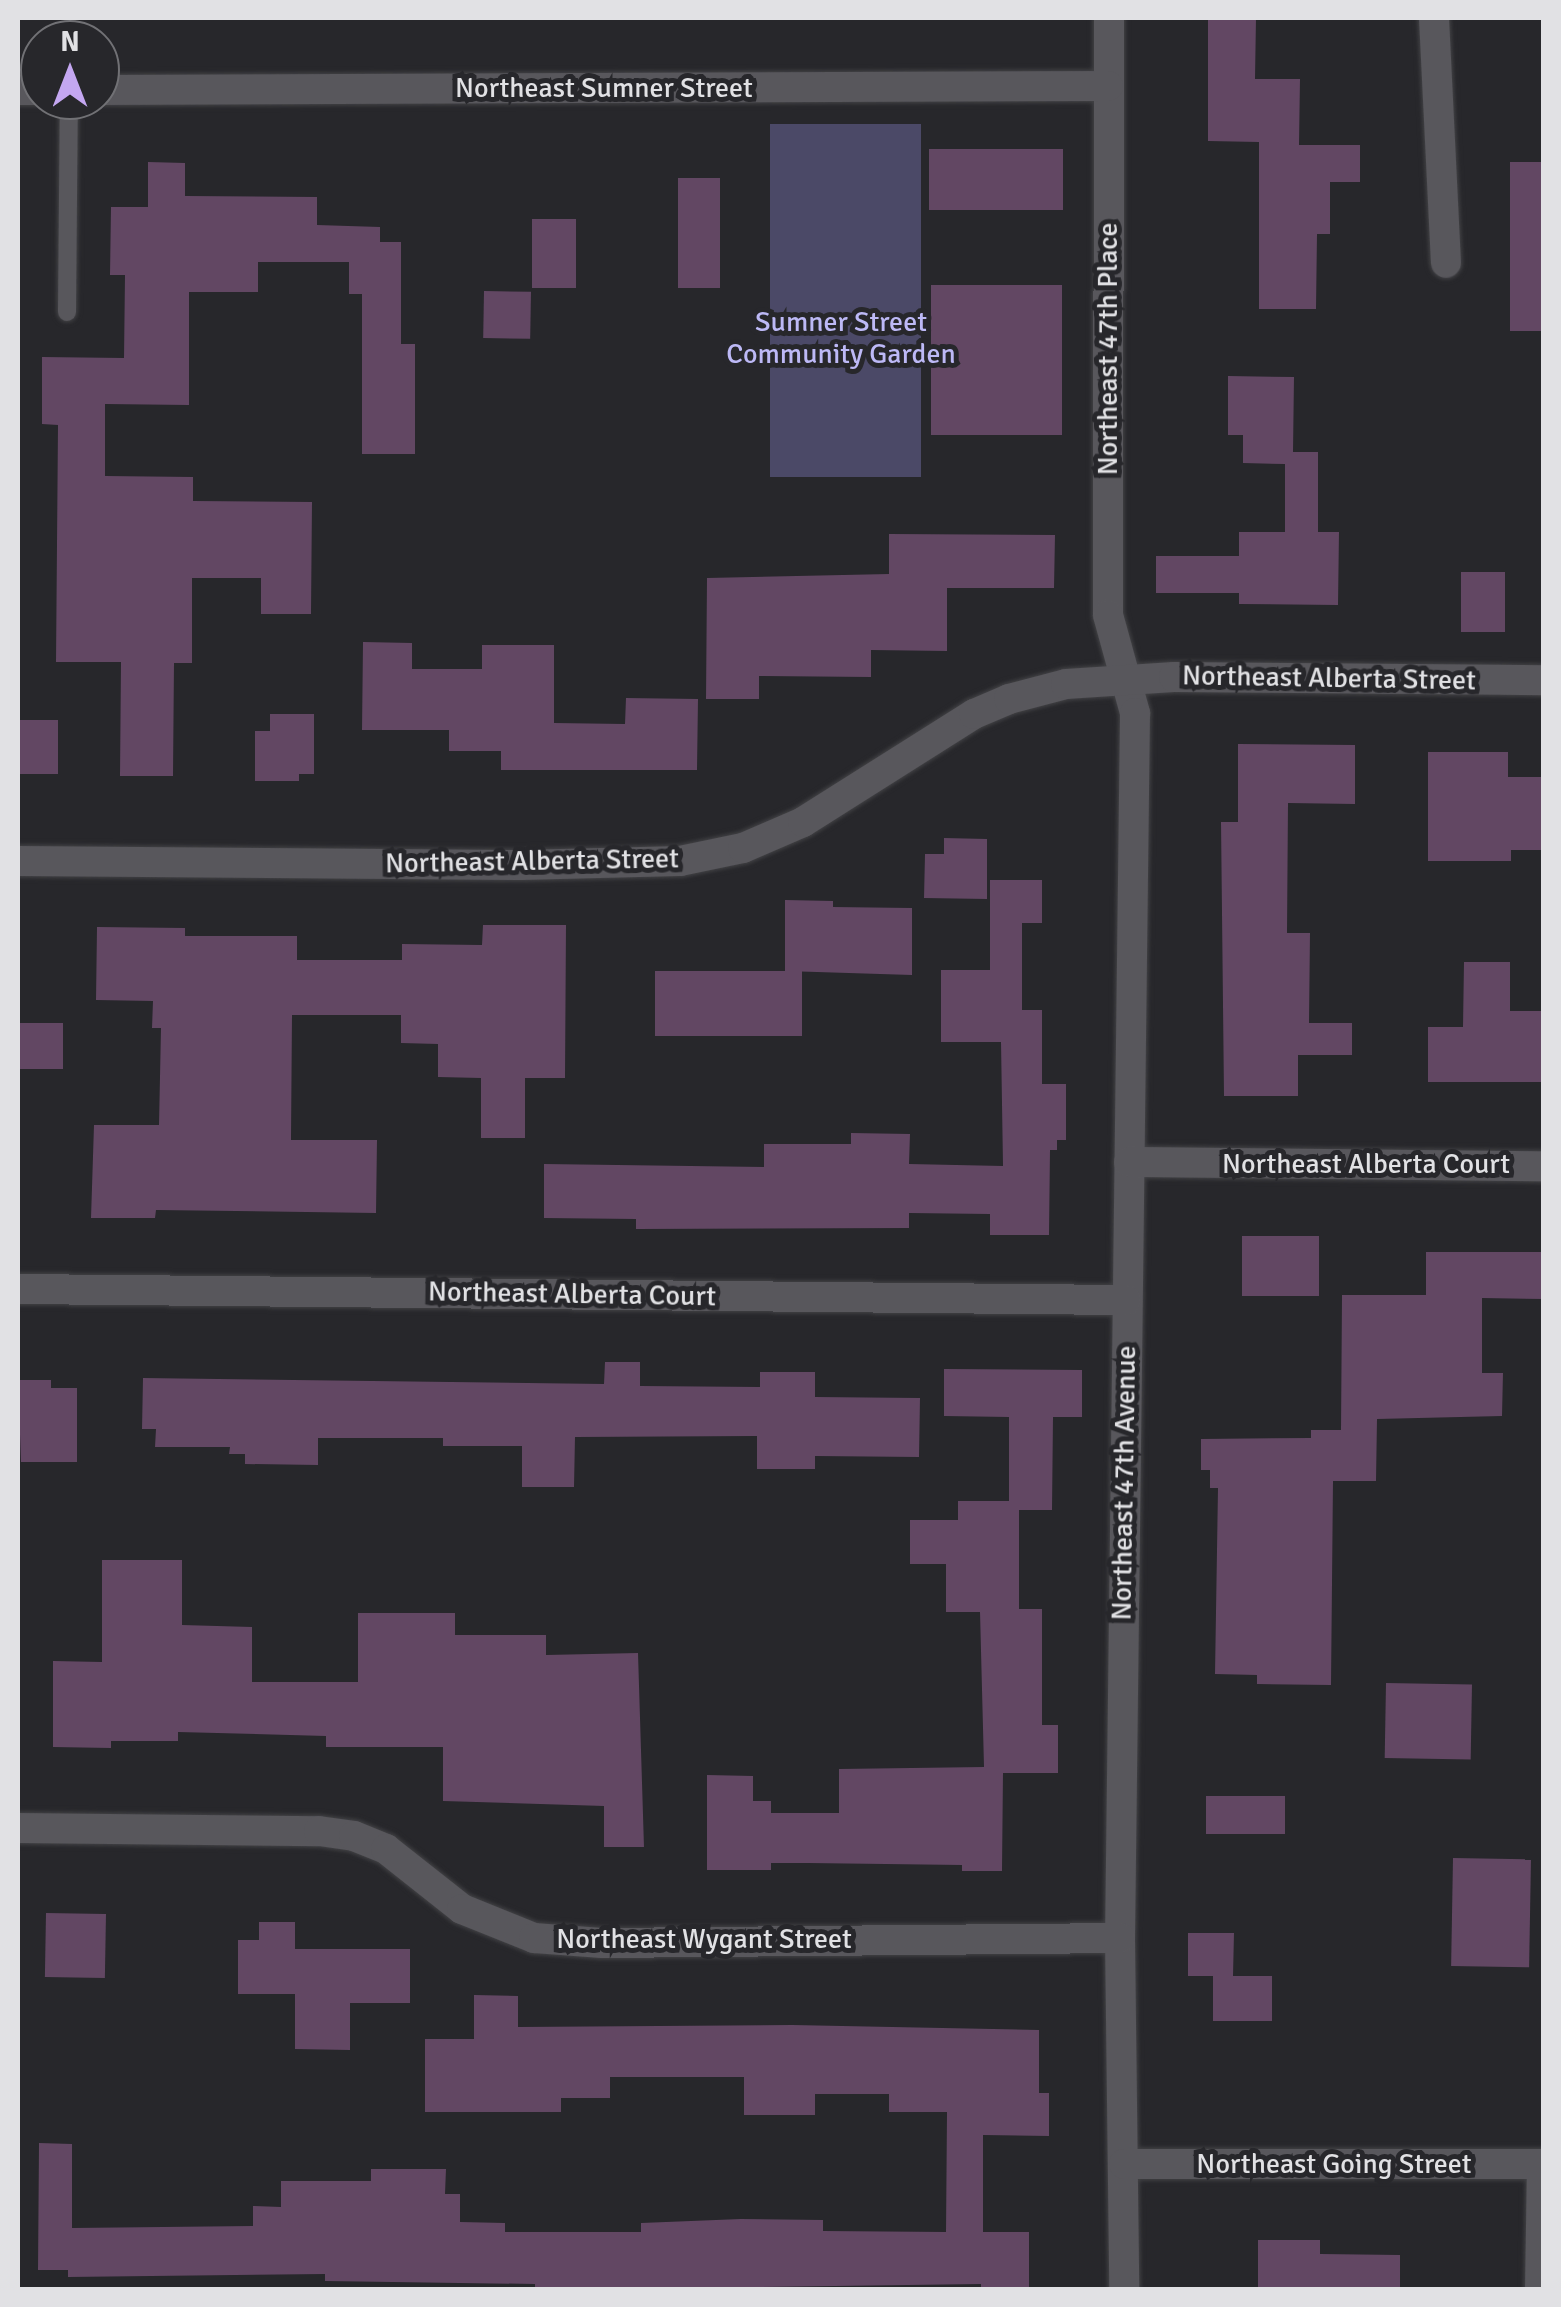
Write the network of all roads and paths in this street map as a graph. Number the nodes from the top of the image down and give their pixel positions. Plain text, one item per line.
1 (1109, 18) edge
2 (1434, 18) edge
3 (1108, 86) junction
4 (120, 90) edge
5 (69, 120) edge
6 (1446, 263) dead end
7 (66, 312) dead end
8 (1126, 678) junction
9 (1544, 680) edge
10 (18, 861) edge
11 (1129, 1162) junction
12 (1544, 1166) edge
13 (18, 1289) edge
14 (1126, 1300) junction
15 (18, 1828) edge
16 (1120, 1938) junction
17 (1124, 2164) junction
18 (1540, 2164) edge
19 (1124, 2290) edge
20 (1534, 2290) edge

1 - 3 street, Northeast 47th Place
2 - 6 street
3 - 4 street, Northeast Sumner Street
3 - 8 street, Northeast 47th Place
5 - 7 lane
8 - 9 street, Northeast Alberta Street
8 - 10 street, Northeast Alberta Street
8 - 11 street, Northeast 47th Avenue
11 - 12 street, Northeast Alberta Court
11 - 14 street, Northeast 47th Avenue
13 - 14 street, Northeast Alberta Court
14 - 16 street, Northeast 47th Avenue
15 - 16 street, Northeast Wygant Street
16 - 17 street, Northeast 47th Avenue
17 - 18 street, Northeast Going Street
17 - 19 street, Northeast 47th Avenue
18 - 20 lane

